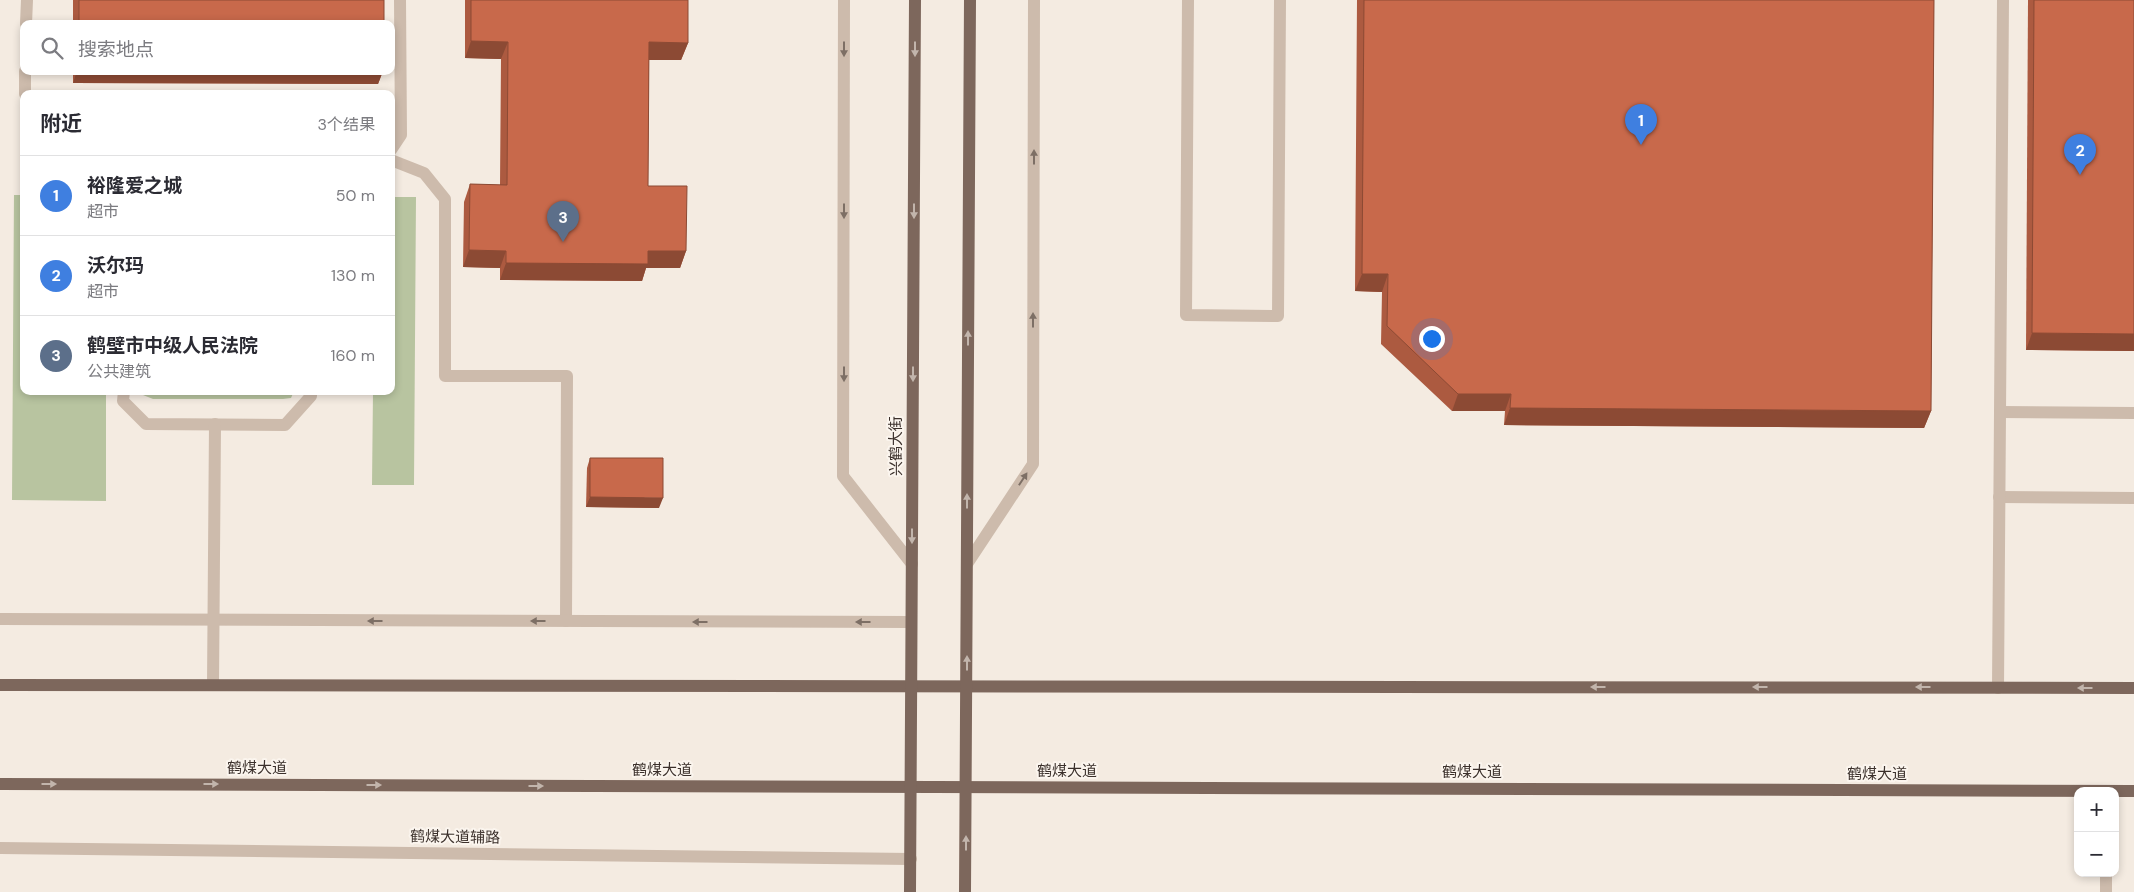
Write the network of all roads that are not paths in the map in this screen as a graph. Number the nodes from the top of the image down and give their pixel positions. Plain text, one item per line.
1 (27, 0) edge
2 (400, 0) edge
3 (844, 0) edge
4 (915, 0) edge
5 (970, 0) edge
6 (1034, 0) edge
7 (1188, 0) edge
8 (1280, 0) edge
9 (2003, 0) edge
10 (26, 20) edge
11 (25, 75) edge
12 (25, 90) edge
13 (395, 144) edge
14 (395, 162) edge
15 (124, 395) edge
16 (311, 395) edge
17 (2000, 412) junction
18 (2134, 413) edge
19 (215, 424) junction
20 (1999, 497) junction
21 (2134, 498) edge
22 (912, 564) junction
23 (967, 564) junction
24 (0, 619) edge
25 (214, 620) junction
26 (566, 621) junction
27 (912, 622) junction
28 (0, 685) edge
29 (213, 685) junction
30 (912, 686) junction
31 (966, 686) junction
32 (1998, 688) junction
33 (2134, 688) edge
34 (0, 784) edge
35 (911, 787) junction
36 (966, 787) junction
37 (2074, 791) edge
38 (2119, 791) edge
39 (2134, 791) edge
40 (0, 848) edge
41 (910, 859) junction
42 (2106, 877) edge
43 (910, 892) edge
44 (966, 892) edge
45 (2106, 892) edge

1 - 10 street
2 - 13 street
3 -> 22 street
4 -> 22 main road, 兴鹤大街
23 -> 5 main road
23 -> 6 street
7 - 8 street
9 - 17 street
11 - 12 street
14 - 26 street
15 - 19 street
16 - 19 street
17 - 18 street
17 - 20 street
19 - 25 street
20 - 21 street
20 - 32 street
22 - 27 main road, 兴鹤大街
31 -> 23 main road
24 - 25 street
26 -> 25 street
25 - 29 street
27 -> 26 street
27 - 30 main road, 兴鹤大街
28 - 29 main road
29 - 30 main road
30 - 31 main road
30 - 35 main road, 兴鹤大街
32 -> 31 main road
31 - 36 main road
33 -> 32 main road
34 -> 35 main road, 鹤煤大道
35 - 36 main road, 鹤煤大道
35 - 41 main road, 兴鹤大街
36 - 37 main road, 鹤煤大道
44 -> 36 main road
38 - 39 main road, 鹤煤大道
40 - 41 street, 鹤煤大道辅路
41 - 43 main road, 兴鹤大街
42 - 45 street

